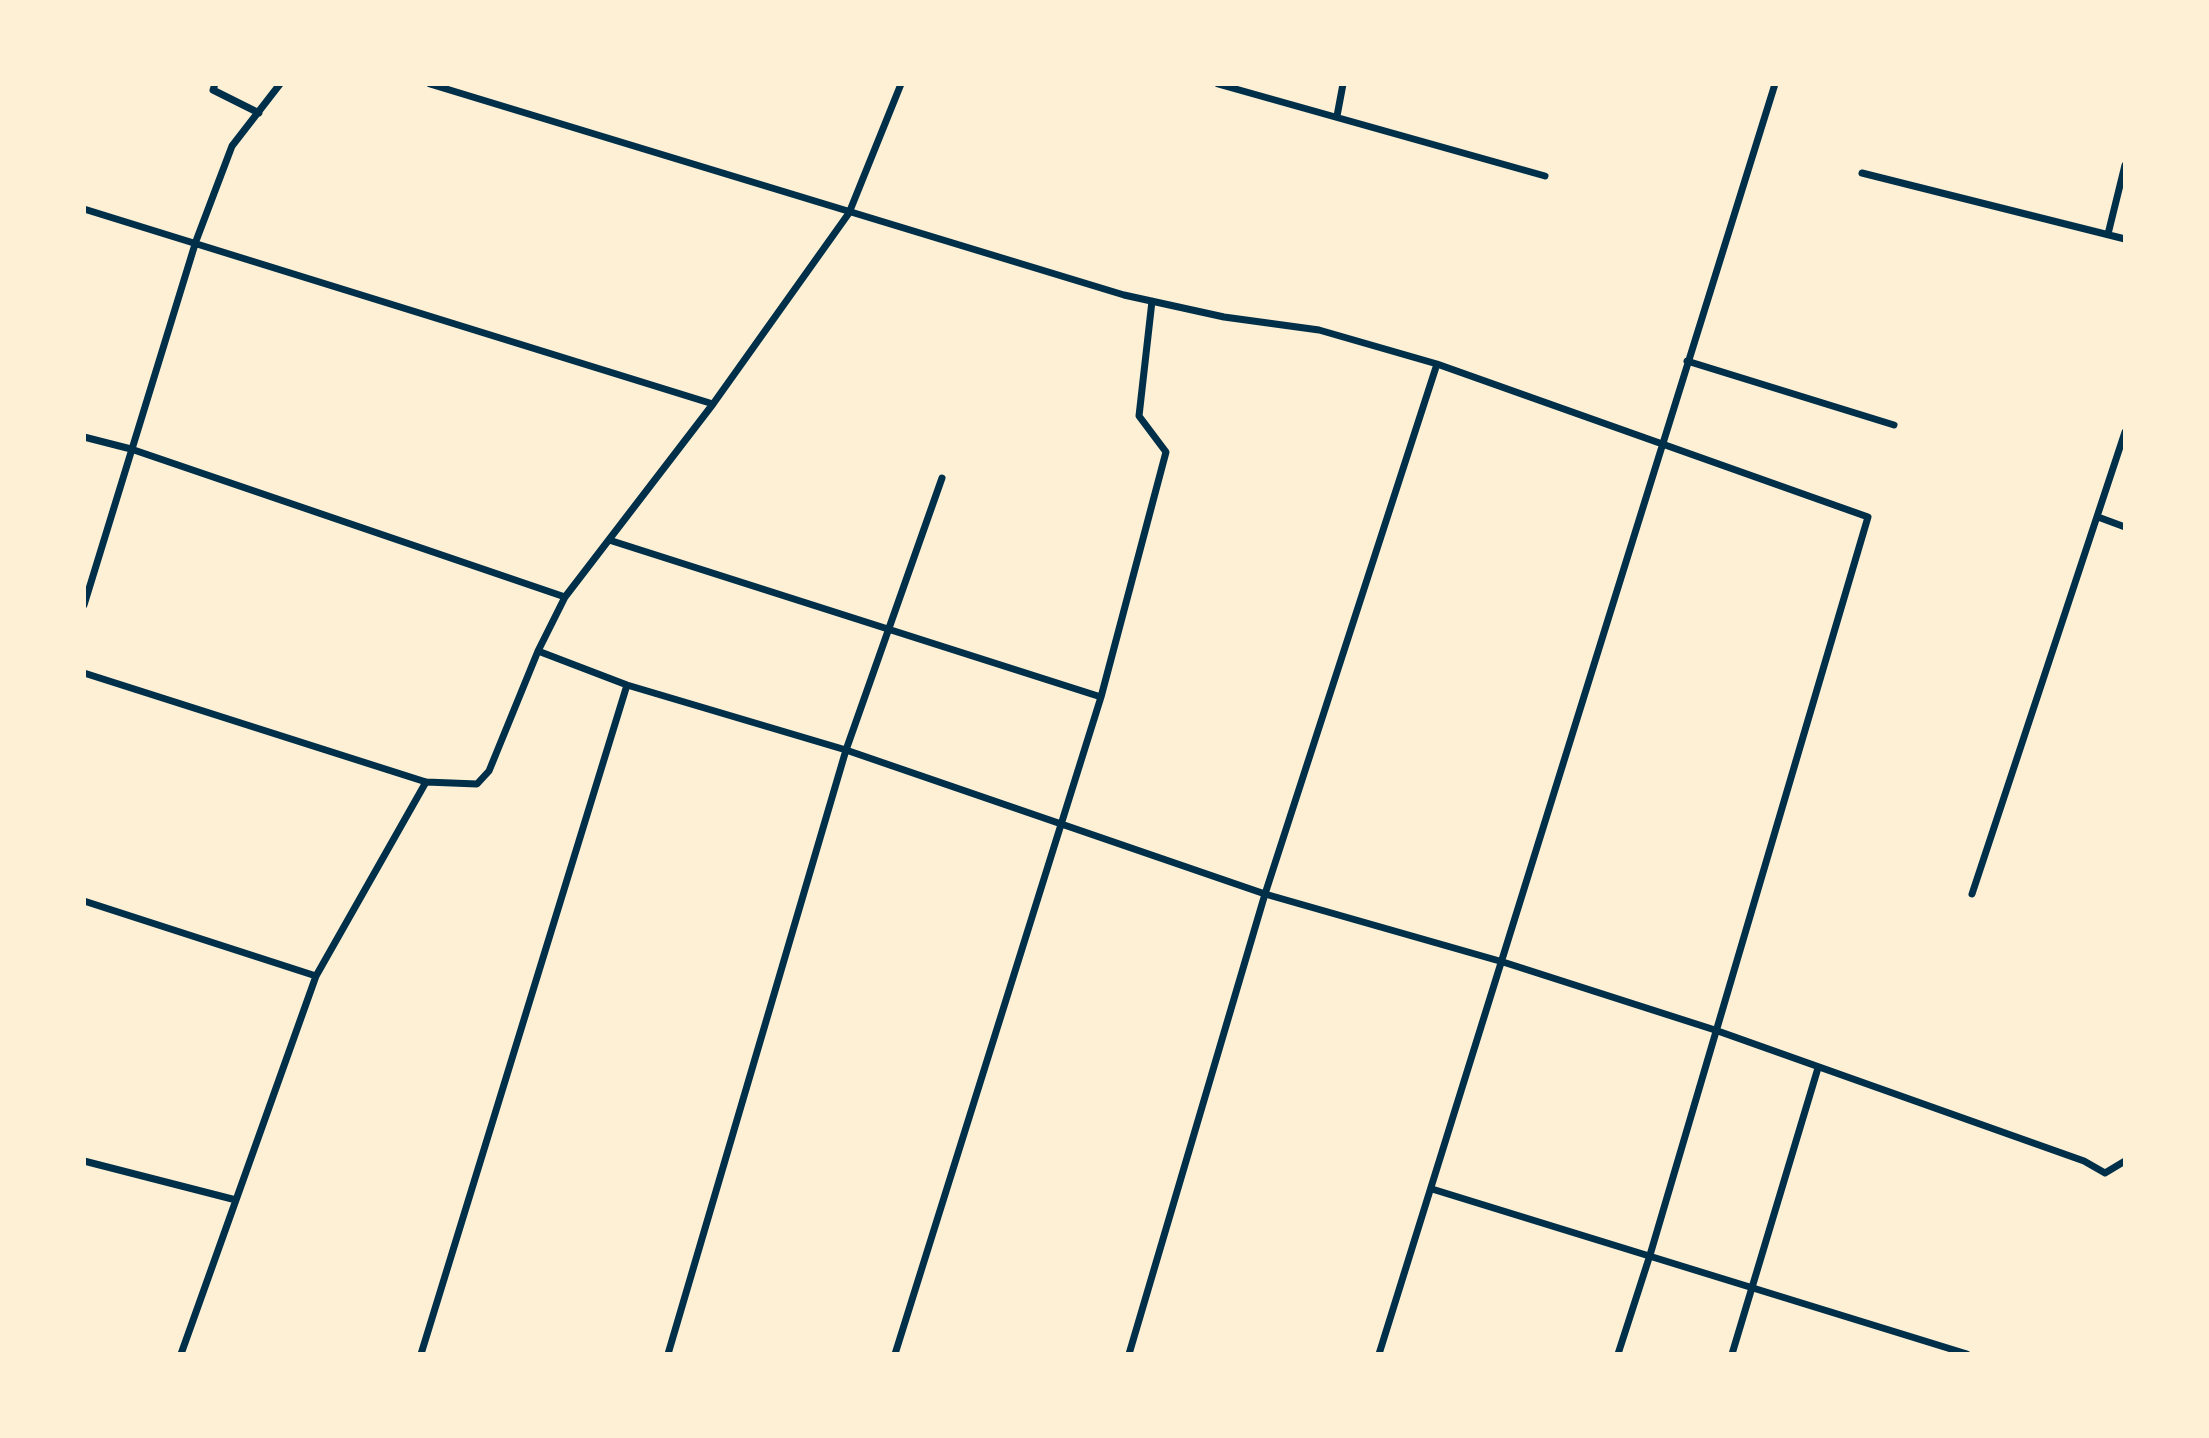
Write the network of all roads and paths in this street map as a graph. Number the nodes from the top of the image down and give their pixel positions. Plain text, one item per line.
1 (215, 84) edge
2 (280, 84) edge
3 (430, 84) edge
4 (901, 84) edge
5 (1218, 84) edge
6 (1343, 84) edge
7 (1775, 84) edge
8 (259, 113) junction
9 (1336, 116) junction
10 (2125, 165) edge
11 (1862, 173) dead end
12 (1545, 176) dead end
13 (84, 209) edge
14 (849, 213) junction
15 (2108, 234) junction
16 (2125, 239) edge
17 (195, 242) junction
18 (1152, 301) junction
19 (1687, 361) junction
20 (1437, 364) junction
21 (713, 404) junction
22 (1894, 425) dead end
23 (2125, 432) edge
24 (84, 437) edge
25 (1661, 444) junction
26 (131, 449) junction
27 (942, 478) dead end
28 (2098, 517) junction
29 (2125, 527) edge
30 (609, 540) junction
31 (565, 597) junction
32 (84, 605) edge
33 (889, 628) junction
34 (538, 651) junction
35 (84, 673) edge
36 (627, 685) junction
37 (1101, 697) junction
38 (846, 750) junction
39 (426, 782) junction
40 (1063, 824) junction
41 (1265, 894) junction
42 (1972, 894) dead end
43 (84, 901) edge
44 (1503, 962) junction
45 (316, 976) junction
46 (1715, 1030) junction
47 (1818, 1068) junction
48 (84, 1160) edge
49 (2125, 1161) edge
50 (1432, 1189) junction
51 (236, 1200) junction
52 (1650, 1255) junction
53 (1752, 1287) junction
54 (181, 1354) edge
55 (421, 1354) edge
56 (668, 1354) edge
57 (895, 1354) edge
58 (1129, 1354) edge
59 (1379, 1354) edge
60 (1618, 1354) edge
61 (1732, 1354) edge
62 (1967, 1354) edge

1 - 8 street
2 - 8 street
3 - 14 street
4 - 14 street
5 - 9 street
6 - 9 street
7 - 19 street
8 - 17 street
9 - 12 street
10 - 15 street
11 - 15 street
13 - 17 street
14 - 18 street
14 - 21 street
15 - 16 street
17 - 21 street
17 - 26 street
18 - 20 street
18 - 37 street
19 - 22 street
19 - 25 street
20 - 25 street
20 - 41 street
21 - 30 street
23 - 28 street
24 - 26 street
25 - 44 street
25 - 46 street
26 - 31 street
26 - 32 street
27 - 33 street
28 - 29 street
28 - 42 street
30 - 31 street
30 - 33 street
31 - 34 street
33 - 37 street
33 - 38 street
34 - 36 street
34 - 39 street
35 - 39 street
36 - 38 street
36 - 55 street
37 - 40 street
38 - 40 street
38 - 56 street
39 - 45 street
40 - 41 street
40 - 57 street
41 - 44 street
41 - 58 street
43 - 45 street
44 - 46 street
44 - 50 street
45 - 51 street
46 - 47 street
46 - 52 street
47 - 49 street
47 - 53 street
48 - 51 street
50 - 52 street
50 - 59 street
51 - 54 street
52 - 53 street
52 - 60 street
53 - 61 street
53 - 62 street

